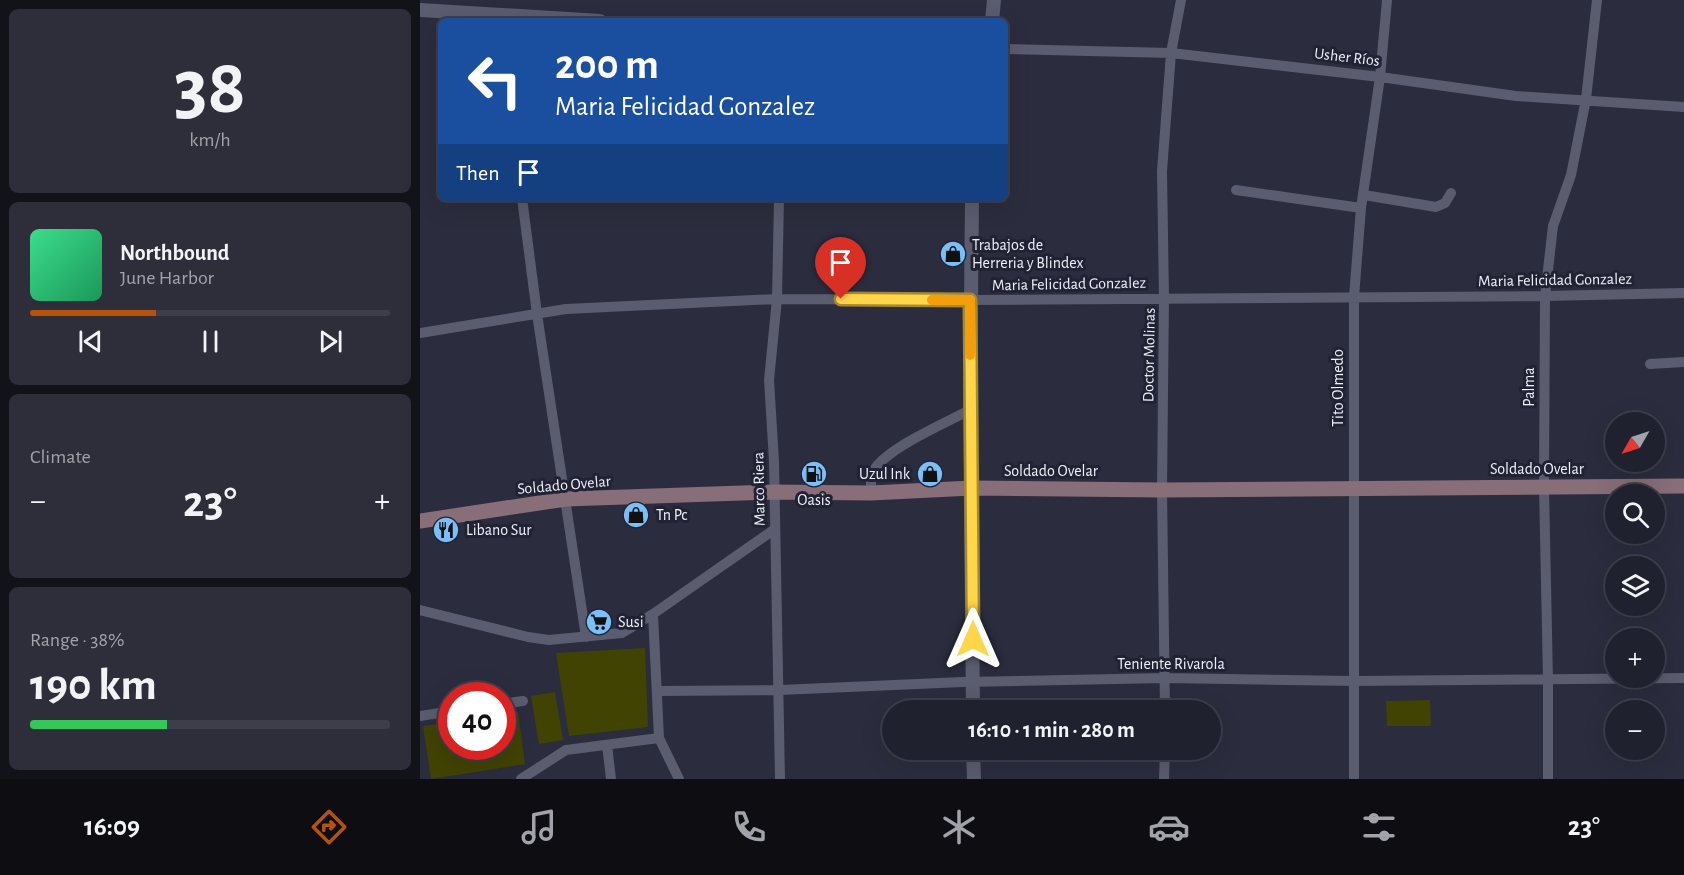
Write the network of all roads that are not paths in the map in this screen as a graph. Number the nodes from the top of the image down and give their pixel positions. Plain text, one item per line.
1 (994, 0) edge
2 (1181, 0) edge
3 (1387, 0) edge
4 (1597, 0) edge
5 (420, 10) edge
6 (498, 18) edge
7 (992, 18) edge
8 (1008, 49) edge
9 (1171, 54) junction
10 (1380, 77) junction
11 (1586, 99) junction
12 (1684, 107) edge
13 (1236, 190) dead end
14 (1451, 192) dead end
15 (1364, 195) junction
16 (522, 201) edge
17 (779, 201) edge
18 (972, 201) edge
19 (1361, 208) junction
20 (1684, 293) edge
21 (1545, 296) junction
22 (1354, 297) junction
23 (1164, 298) junction
24 (777, 299) junction
25 (970, 300) junction
26 (537, 314) junction
27 (420, 333) edge
28 (1684, 362) edge
29 (1650, 364) dead end
30 (970, 410) junction
31 (1684, 486) edge
32 (1544, 487) junction
33 (972, 488) junction
34 (1353, 489) junction
35 (1162, 490) junction
36 (774, 492) junction
37 (871, 493) junction
38 (567, 499) junction
39 (420, 521) edge
40 (775, 529) junction
41 (420, 610) edge
42 (653, 614) junction
43 (586, 637) junction
44 (1165, 678) junction
45 (1684, 678) edge
46 (1548, 680) junction
47 (1353, 681) junction
48 (973, 682) junction
49 (780, 690) junction
50 (657, 691) junction
51 (523, 700) dead end
52 (973, 700) edge
53 (1165, 700) edge
54 (516, 701) edge
55 (438, 713) edge
56 (420, 716) edge
57 (659, 738) junction
58 (607, 745) junction
59 (974, 760) edge
60 (1165, 760) edge
61 (521, 779) edge
62 (611, 779) edge
63 (679, 779) edge
64 (780, 779) edge
65 (974, 779) edge
66 (1164, 779) edge
67 (1354, 779) edge
68 (1548, 779) edge

1 - 7 street
2 - 9 street, Doctor Molinas
3 - 10 street, Tito Olmedo
4 - 11 street, Palma
5 - 6 street
8 - 9 street, Usher Ríos
9 - 10 street, Usher Ríos
9 - 23 street, Doctor Molinas
10 - 11 street, Usher Ríos
10 - 15 street, Tito Olmedo
11 - 12 street, Usher Ríos
11 - 21 street, Palma
13 - 19 street
14 - 15 street
15 - 19 street, Tito Olmedo
16 - 26 street
17 - 24 street, Marco Riera
18 - 25 street
19 - 22 street, Tito Olmedo
20 - 21 street, Maria Felicidad Gonzalez
21 - 22 street, Maria Felicidad Gonzalez
21 - 32 street, Palma
22 - 23 street, Maria Felicidad Gonzalez
22 - 34 street, Tito Olmedo
23 - 25 street, Maria Felicidad Gonzalez
23 - 35 street, Doctor Molinas
24 - 25 street, Maria Felicidad Gonzalez
24 - 26 street, Maria Felicidad Gonzalez
24 - 36 street, Marco Riera
25 - 30 street
26 - 27 street, Maria Felicidad Gonzalez
26 - 38 street
28 - 29 street
30 - 33 street
30 - 37 street
31 - 32 main road, Soldado Ovelar
32 - 34 main road, Soldado Ovelar
32 - 46 street, Palma
33 - 35 main road, Soldado Ovelar
33 - 37 main road, Soldado Ovelar
33 - 48 street
34 - 35 main road, Soldado Ovelar
34 - 47 street, Tito Olmedo
35 - 44 street, Doctor Molinas
36 - 37 main road, Soldado Ovelar
36 - 38 main road, Soldado Ovelar
36 - 40 street, Marco Riera
38 - 39 main road, Soldado Ovelar
38 - 43 street
40 - 42 street
40 - 49 street, Marco Riera
41 - 43 street
42 - 43 street
42 - 50 street
44 - 47 street, Teniente Rivarola
44 - 48 street, Teniente Rivarola
44 - 53 street, Doctor Molinas
45 - 46 street, Teniente Rivarola
46 - 47 street, Teniente Rivarola
46 - 68 street, Palma
47 - 67 street, Tito Olmedo
48 - 49 street, Teniente Rivarola
48 - 52 street
49 - 50 street, Teniente Rivarola
49 - 64 street, Marco Riera
50 - 57 street
51 - 54 street
55 - 56 street
57 - 58 street
57 - 63 street
58 - 61 street
58 - 62 street
59 - 65 street
60 - 66 street

